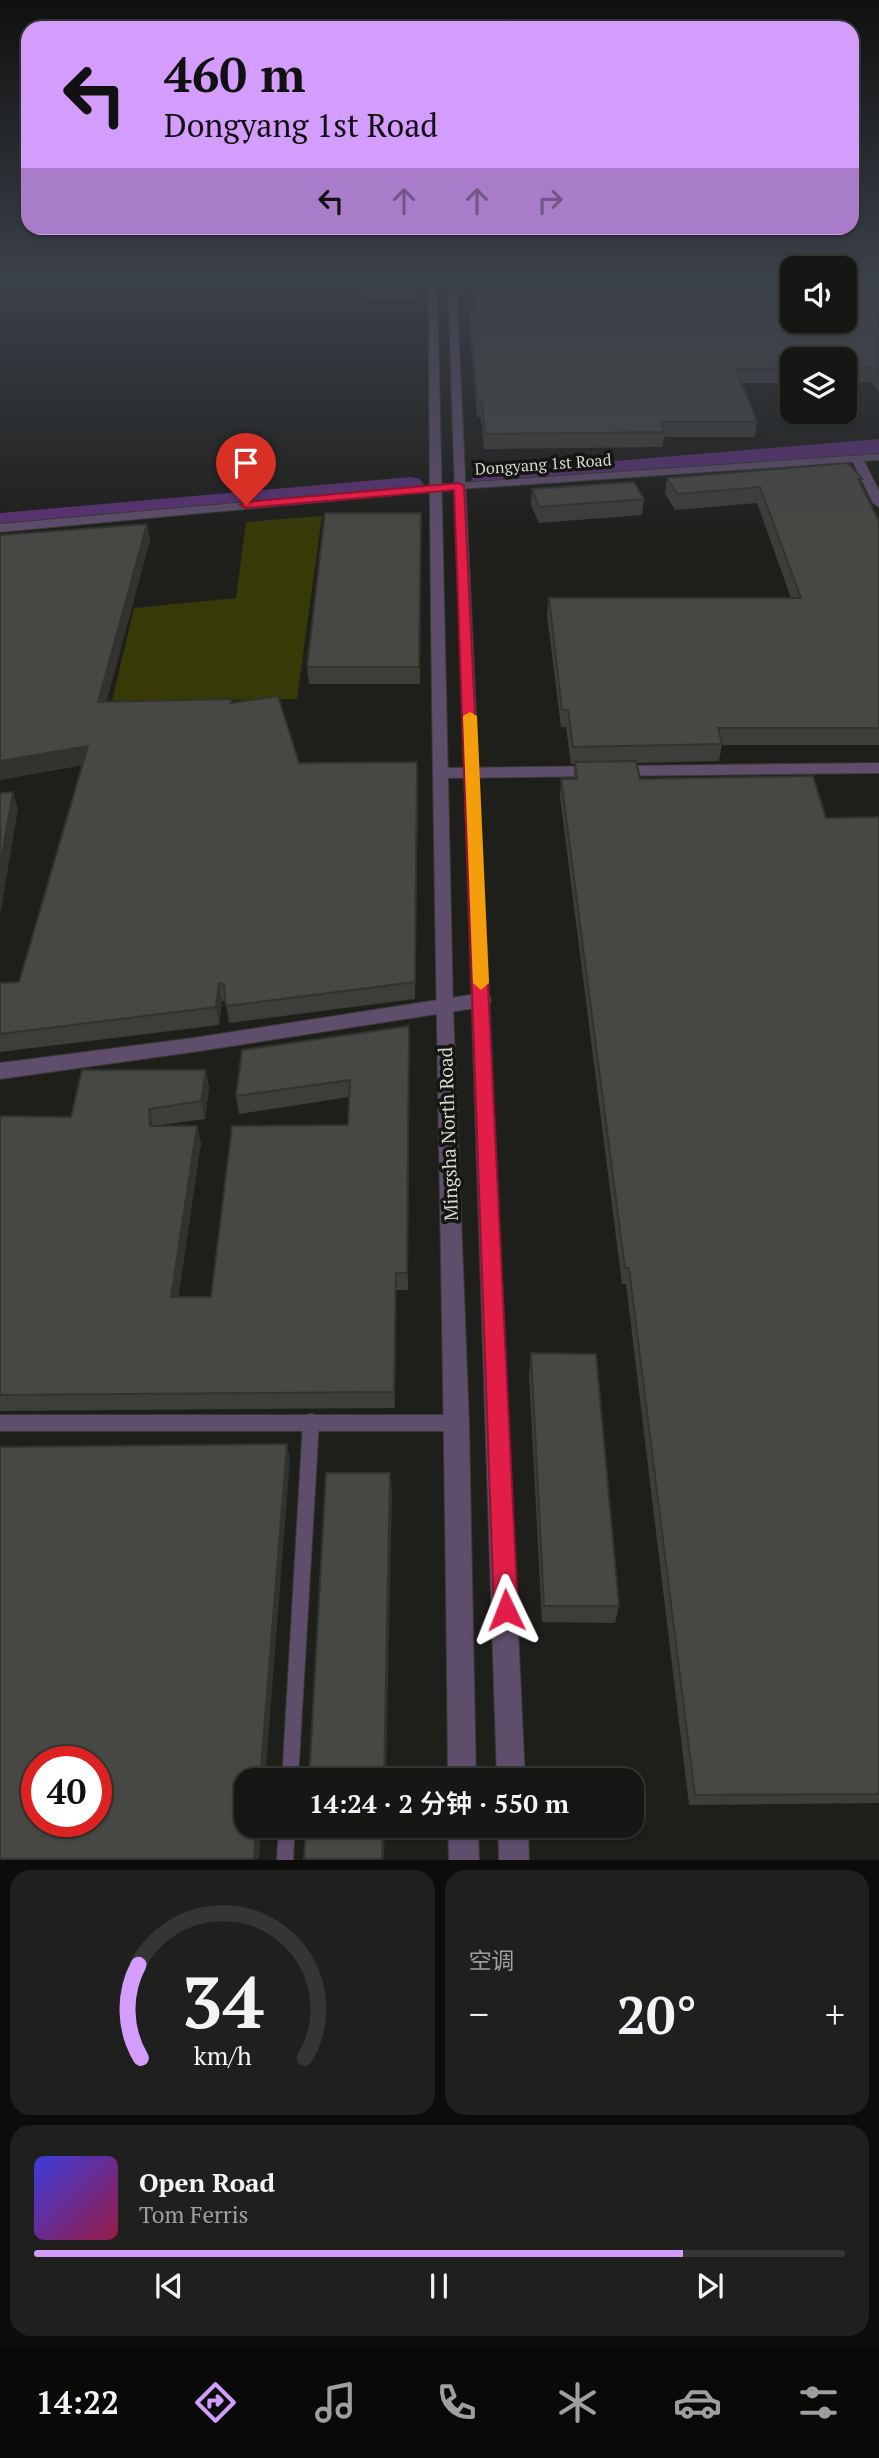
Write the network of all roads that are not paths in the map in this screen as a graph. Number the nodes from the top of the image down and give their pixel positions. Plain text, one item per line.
1 (435, 366) edge
2 (455, 366) edge
3 (879, 457) edge
4 (857, 458) junction
5 (459, 486) junction
6 (437, 488) junction
7 (879, 503) edge
8 (0, 528) edge
9 (879, 768) edge
10 (472, 772) junction
11 (442, 773) junction
12 (482, 1000) junction
13 (444, 1006) junction
14 (0, 1071) edge
15 (311, 1422) junction
16 (0, 1423) edge
17 (457, 1423) junction
18 (291, 1768) edge
19 (462, 1768) edge
20 (512, 1768) edge
21 (286, 1838) edge
22 (463, 1838) edge
23 (513, 1838) edge
24 (285, 1860) edge
25 (464, 1860) edge
26 (514, 1860) edge

1 - 6 street, Mingsha North Road
2 - 5 street, Mingsha North Road
3 - 4 street, Dongyang 1st Road
4 - 5 street, Dongyang 1st Road
4 - 7 street
5 - 6 street, Dongyang 1st Road
5 - 10 street, Mingsha North Road
6 - 8 street, Dongyang 1st Road
6 - 11 street, Mingsha North Road
9 - 10 street
10 - 11 street
10 - 12 street, Mingsha North Road
11 - 13 street, Mingsha North Road
12 - 13 street
12 - 20 street, Mingsha North Road
13 - 14 street
13 - 17 street, Mingsha North Road
15 - 16 lane
15 - 17 lane
15 - 18 lane
17 - 19 street, Mingsha North Road
21 - 24 lane
22 - 25 street
23 - 26 street

